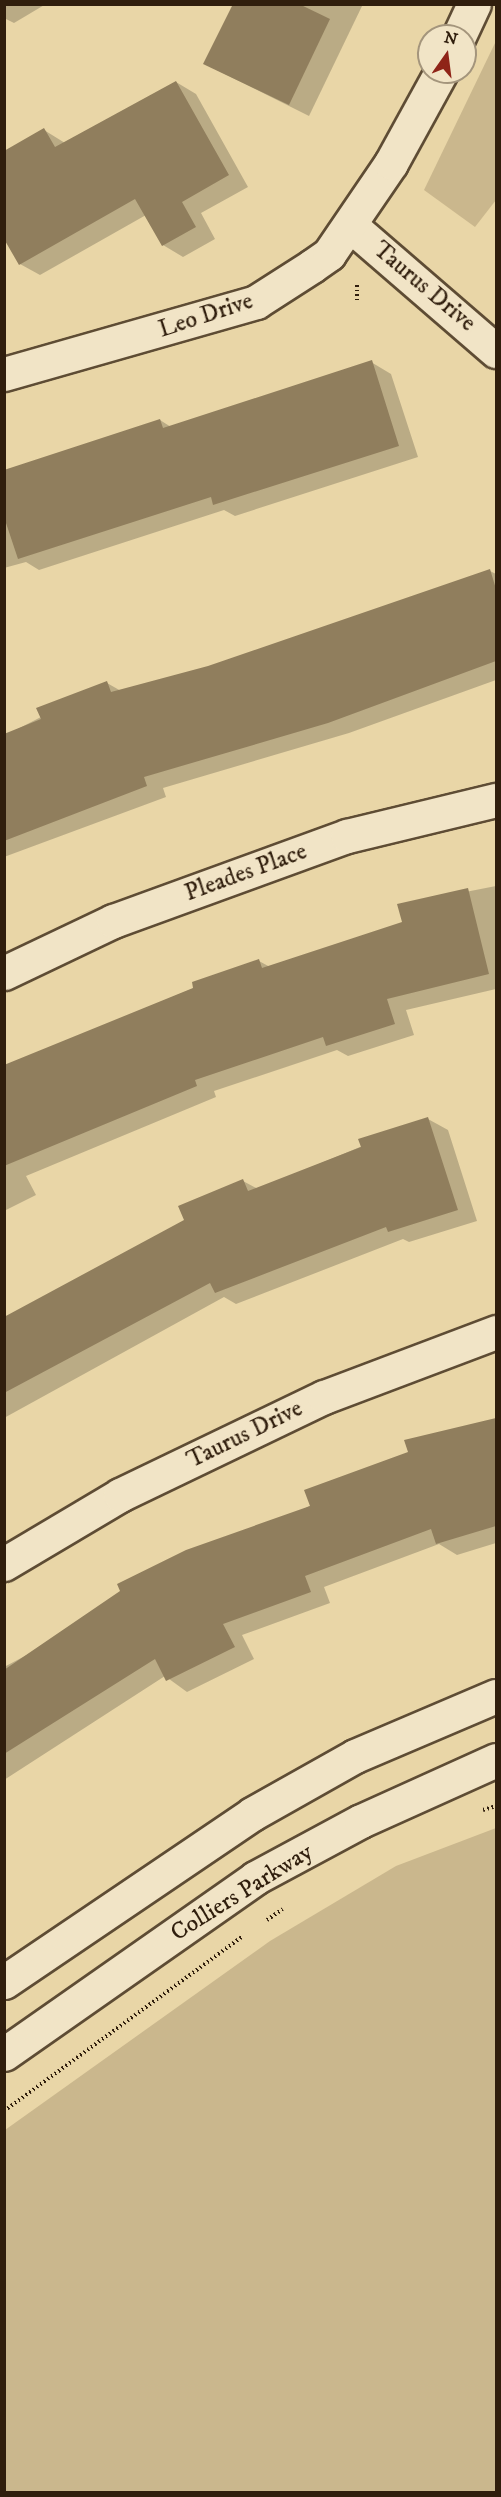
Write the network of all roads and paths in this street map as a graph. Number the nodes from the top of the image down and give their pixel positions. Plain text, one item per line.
1 (474, 4) edge
2 (465, 24) edge
3 (434, 84) edge
4 (350, 225) junction
5 (357, 284) dead end
6 (357, 300) dead end
7 (496, 351) edge
8 (4, 374) edge
9 (496, 800) edge
10 (4, 973) edge
11 (496, 1332) edge
12 (4, 1563) edge
13 (496, 1696) edge
14 (496, 1760) edge
15 (496, 1806) edge
16 (470, 1815) dead end
17 (288, 1906) dead end
18 (258, 1925) dead end
19 (250, 1931) dead end
20 (4, 1982) edge
21 (4, 2054) edge
22 (4, 2111) edge

1 - 2 street
3 - 4 street, Leo Drive
4 - 7 street, Taurus Drive
4 - 8 street, Leo Drive
5 - 6 path
9 - 10 street, Pleades Place
11 - 12 street, Taurus Drive
13 - 20 street
14 - 21 street, Colliers Parkway
15 - 16 path
17 - 18 path
19 - 22 path

